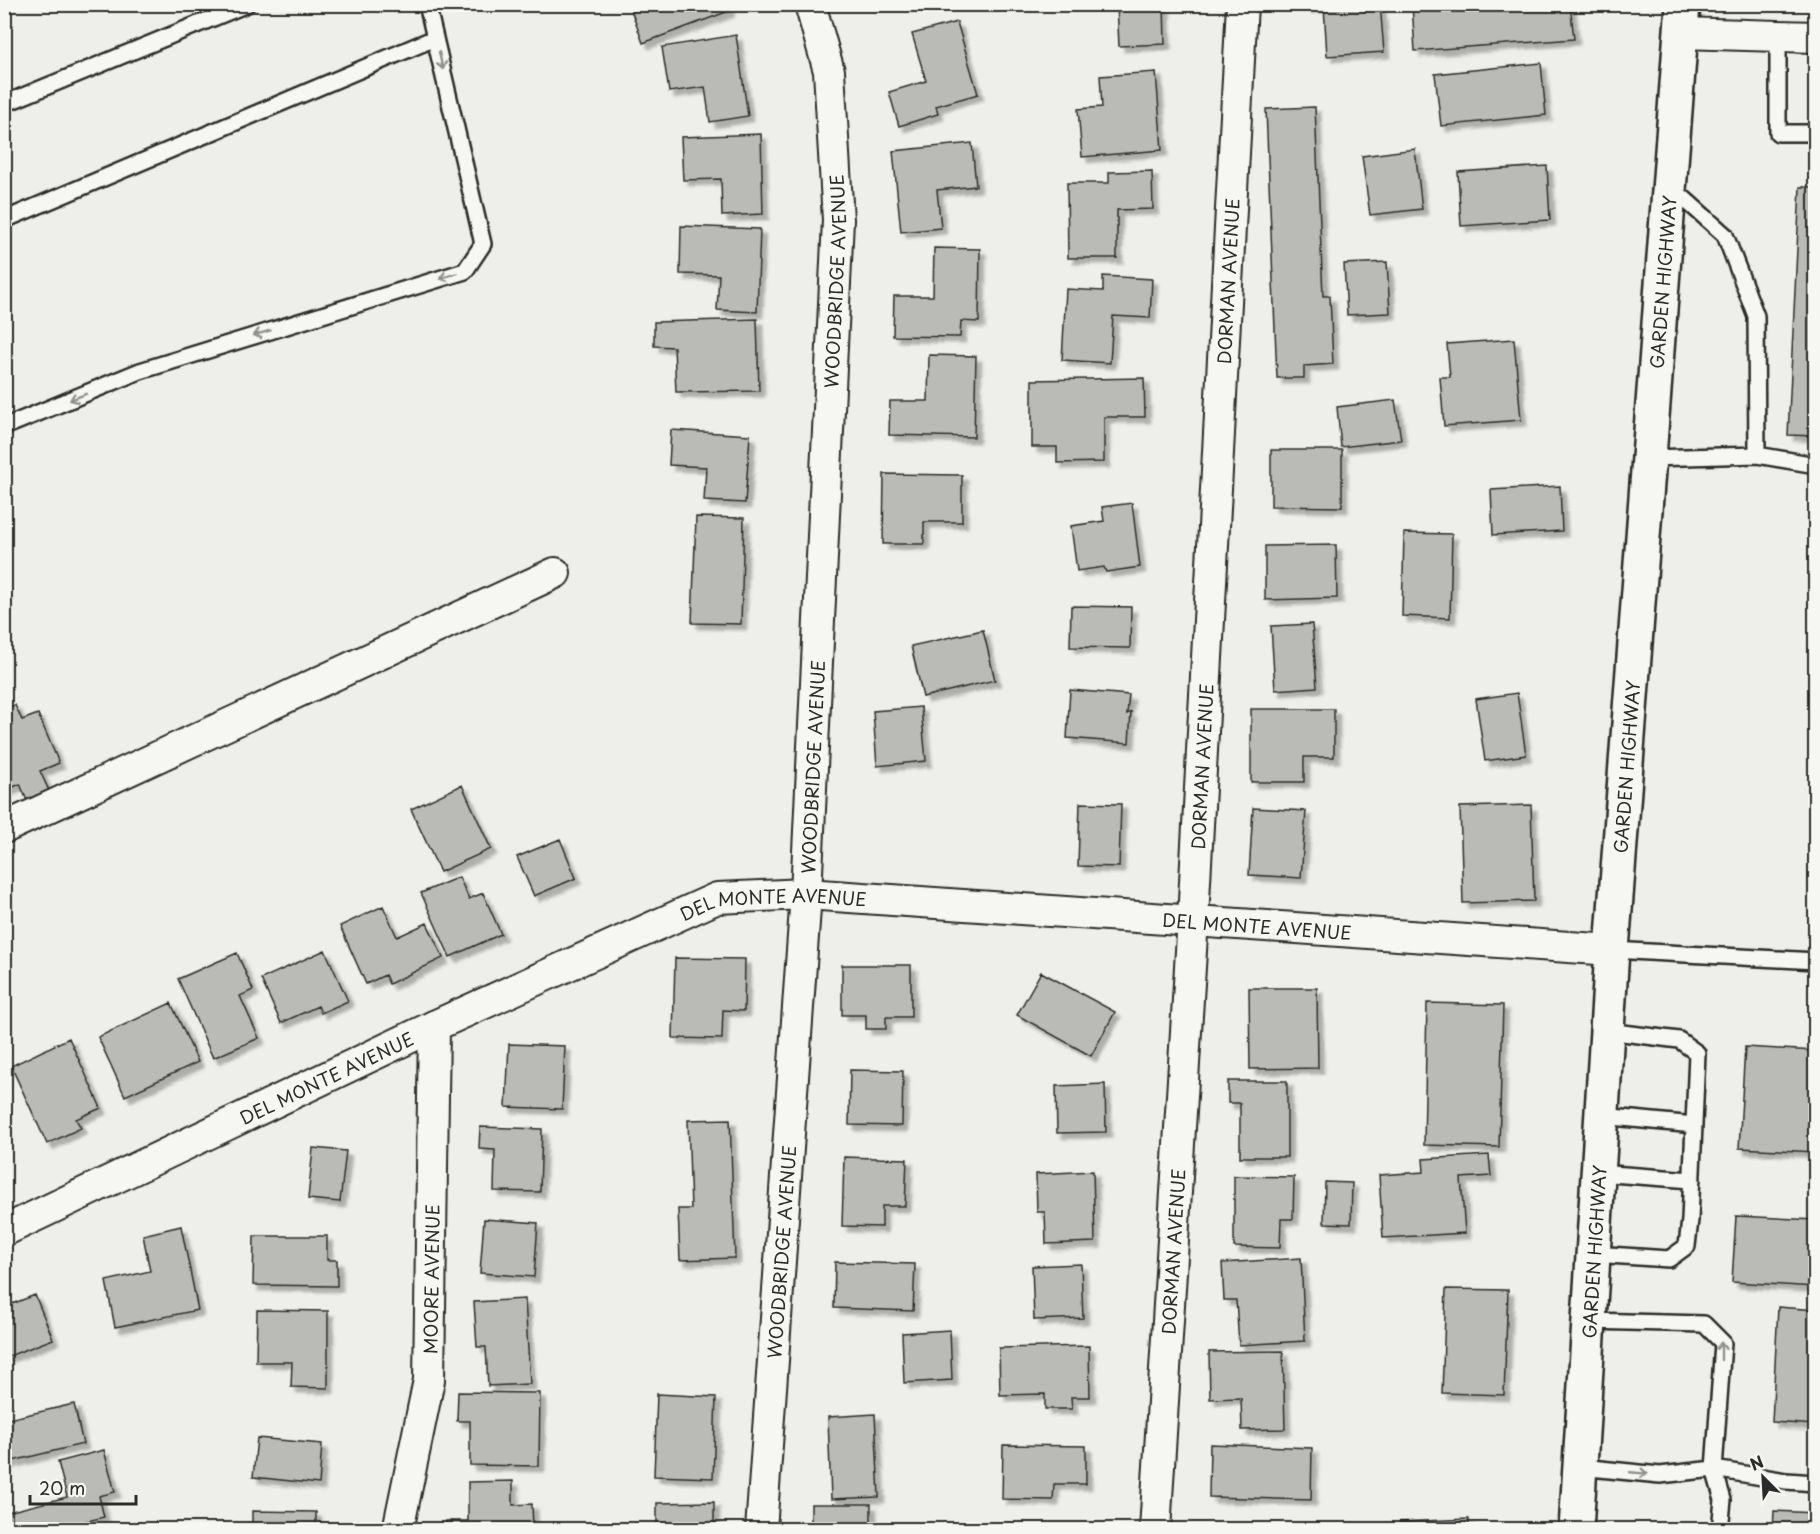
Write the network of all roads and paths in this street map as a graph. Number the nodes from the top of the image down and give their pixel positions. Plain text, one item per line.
1 (247, 4) edge
2 (427, 4) edge
3 (810, 4) edge
4 (1242, 4) edge
5 (1682, 19) edge
6 (1778, 36) junction
7 (1815, 37) edge
8 (435, 38) junction
9 (4, 104) edge
10 (1815, 133) edge
11 (1670, 186) junction
12 (4, 220) edge
13 (4, 427) edge
14 (1757, 455) junction
15 (1649, 458) junction
16 (1815, 465) edge
17 (555, 573) dead end
18 (4, 828) edge
19 (806, 894) junction
20 (1193, 919) junction
21 (1612, 950) junction
22 (1815, 961) edge
23 (435, 1026) junction
24 (1607, 1031) junction
25 (1602, 1116) junction
26 (1694, 1125) junction
27 (1598, 1173) junction
28 (1692, 1180) junction
29 (4, 1231) edge
30 (1593, 1254) junction
31 (1590, 1321) junction
32 (1580, 1467) junction
33 (1714, 1469) junction
34 (1815, 1483) edge
35 (398, 1530) edge
36 (761, 1530) edge
37 (1155, 1530) edge
38 (1576, 1530) edge
39 (1720, 1530) edge

1 - 9 lane
2 - 8 lane
3 - 19 street, WOODBRIDGE AVENUE
4 - 20 street, DORMAN AVENUE
5 - 6 street
5 - 11 main road, GARDEN HIGHWAY
6 - 7 street
6 - 10 lane
8 - 12 lane
8 -> 13 lane
11 - 14 lane
11 - 15 main road, GARDEN HIGHWAY
14 - 15 lane
14 - 16 lane
15 - 21 main road, GARDEN HIGHWAY
17 - 18 street
19 - 20 street, DEL MONTE AVENUE
19 - 23 street, DEL MONTE AVENUE
19 - 36 street, WOODBRIDGE AVENUE
20 - 21 street, DEL MONTE AVENUE
20 - 37 street, DORMAN AVENUE
21 - 22 lane
21 - 24 main road, GARDEN HIGHWAY
23 - 29 street, DEL MONTE AVENUE
23 - 35 street, MOORE AVENUE
24 - 25 main road, GARDEN HIGHWAY
24 - 26 lane
25 - 26 lane
25 - 27 main road, GARDEN HIGHWAY
26 - 28 lane
27 - 28 lane
27 - 30 main road, GARDEN HIGHWAY
28 - 30 lane
30 - 31 main road, GARDEN HIGHWAY
31 - 32 main road, GARDEN HIGHWAY
33 -> 31 lane
32 -> 33 lane
32 - 38 main road, GARDEN HIGHWAY
33 - 34 lane
33 - 39 lane

